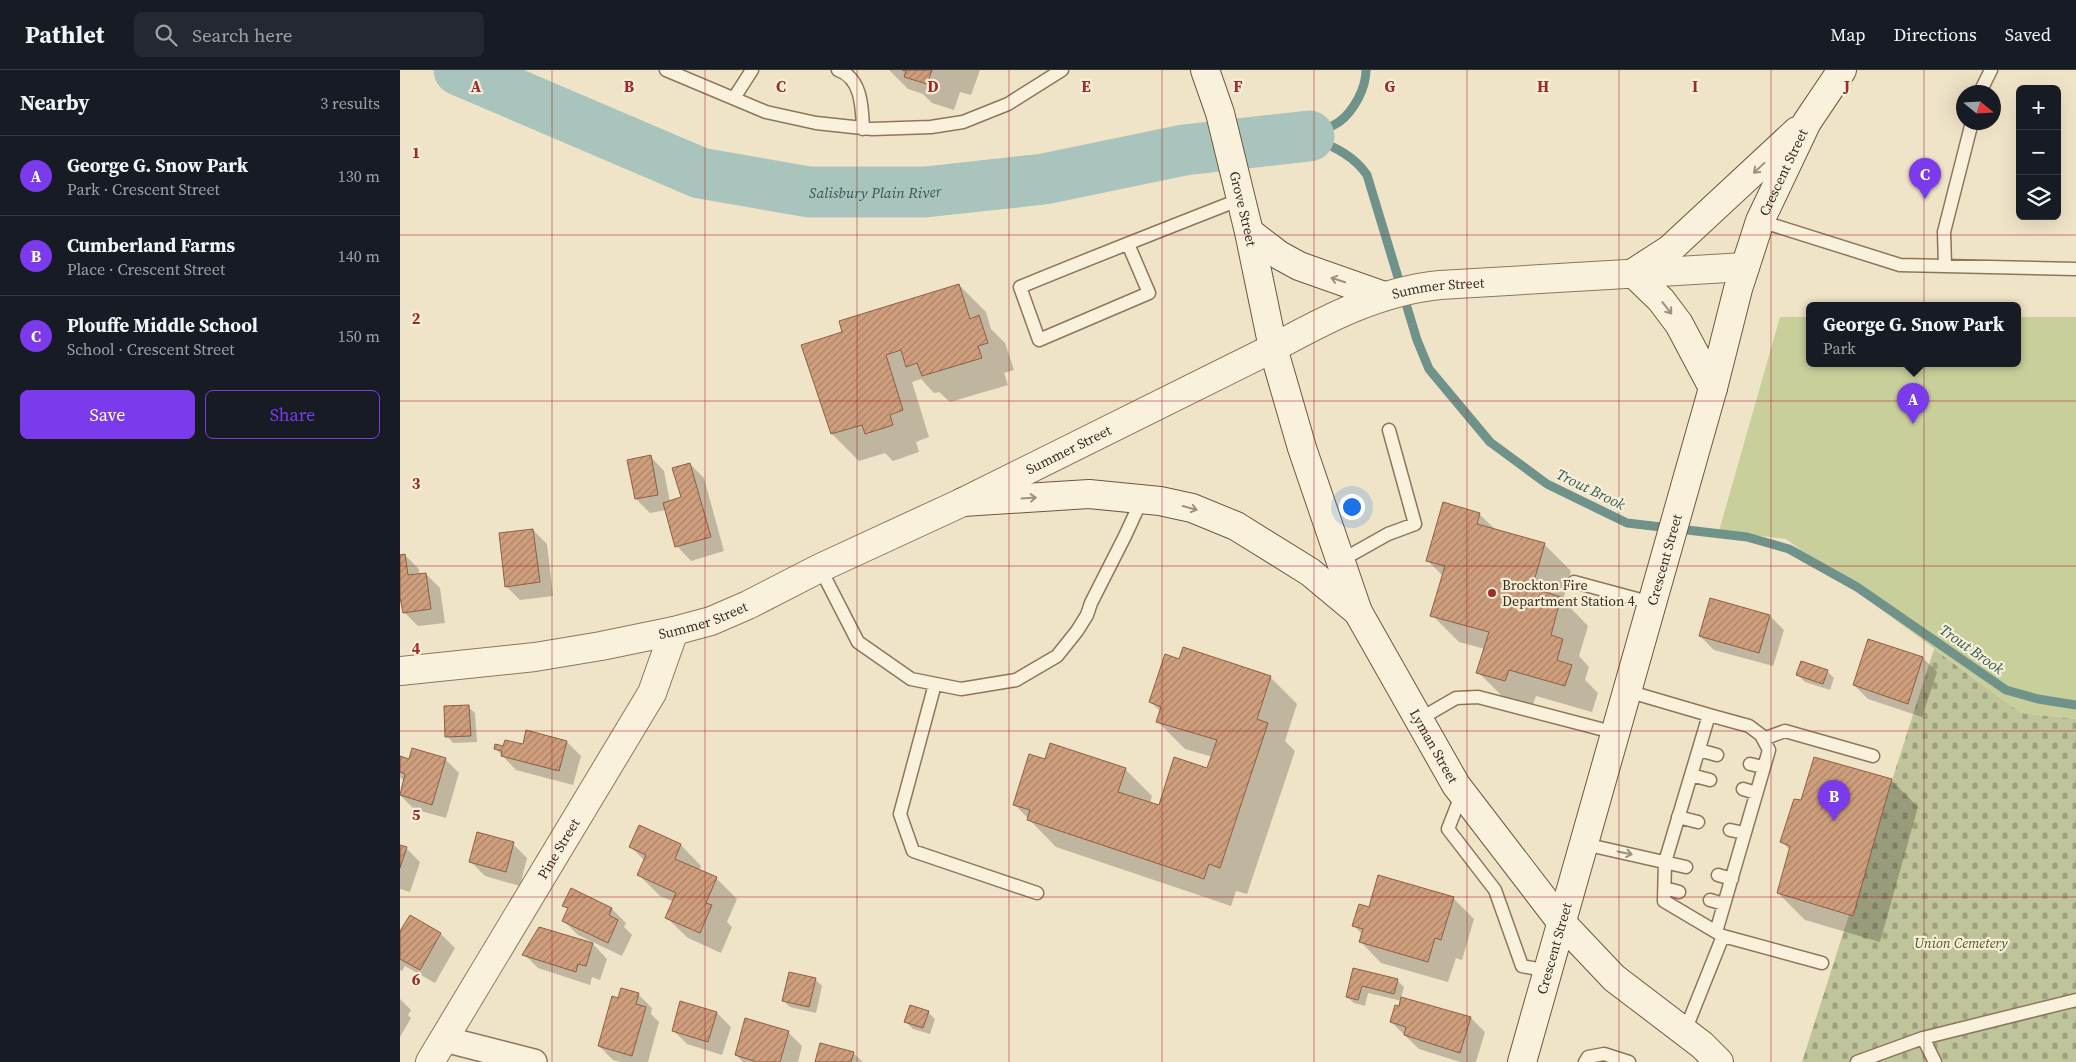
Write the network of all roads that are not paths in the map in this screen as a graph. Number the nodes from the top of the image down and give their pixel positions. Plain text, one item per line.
1 (666, 70) edge
2 (752, 70) edge
3 (838, 70) edge
4 (1062, 70) edge
5 (1205, 70) edge
6 (1842, 70) edge
7 (1991, 70) edge
8 (1984, 85) edge
9 (734, 98) junction
10 (1807, 122) junction
11 (863, 129) junction
12 (1970, 130) edge
13 (1239, 191) junction
14 (1760, 221) junction
15 (1249, 232) junction
16 (1128, 244) junction
17 (1945, 266) junction
18 (1745, 267) junction
19 (2076, 269) edge
20 (1633, 273) junction
21 (1384, 296) junction
22 (1273, 348) junction
23 (1713, 388) junction
24 (1389, 430) dead end
25 (1142, 499) junction
26 (963, 502) junction
27 (1340, 562) junction
28 (820, 568) junction
29 (1574, 582) dead end
30 (1652, 603) junction
31 (1358, 612) junction
32 (674, 631) junction
33 (400, 672) edge
34 (935, 684) junction
35 (1627, 691) junction
36 (1709, 715) junction
37 (1418, 720) junction
38 (1616, 733) junction
39 (1763, 739) junction
40 (1699, 750) junction
41 (1717, 755) dead end
42 (1873, 756) dead end
43 (1750, 764) dead end
44 (1764, 768) junction
45 (1691, 775) junction
46 (1710, 780) dead end
47 (1743, 789) dead end
48 (1756, 792) junction
49 (1462, 793) junction
50 (1678, 818) junction
51 (1698, 822) dead end
52 (1730, 830) dead end
53 (1744, 834) junction
54 (1584, 844) junction
55 (1665, 862) junction
56 (1686, 867) dead end
57 (1718, 875) dead end
58 (1732, 878) junction
59 (1664, 888) junction
60 (1679, 892) dead end
61 (1037, 893) dead end
62 (1710, 900) dead end
63 (1724, 904) junction
64 (1562, 923) junction
65 (1720, 934) junction
66 (1822, 964) dead end
67 (1548, 971) junction
68 (2072, 1000) edge
69 (2076, 1012) edge
70 (1685, 1031) junction
71 (1923, 1038) junction
72 (437, 1051) edge
73 (1708, 1058) edge
74 (534, 1062) edge
75 (1522, 1062) edge
76 (1585, 1062) edge
77 (1629, 1062) edge
78 (1858, 1062) edge
79 (1935, 1062) edge

1 - 9 lane
2 - 9 lane
3 - 11 lane
4 - 11 lane
5 - 13 main road, Grove Street
6 - 10 main road, Crescent Street
7 - 8 lane
9 - 11 lane
10 - 14 main road, Crescent Street
10 -> 20 main road
12 - 17 lane
13 - 15 main road, Grove Street
13 - 16 lane
14 - 17 lane
14 - 18 main road, Crescent Street
21 -> 15 main road
15 - 22 main road, Grove Street
16 - 16 lane
17 - 19 lane
18 - 20 main road, Summer Street
18 - 23 main road, Crescent Street
20 - 21 main road, Summer Street
20 -> 23 main road
21 - 22 main road, Summer Street
22 - 26 main road, Summer Street
22 - 27 main road, Lyman Street
23 - 30 main road, Crescent Street
24 - 27 lane
26 -> 25 main road
25 -> 31 main road
25 - 34 lane
26 - 28 main road, Summer Street
27 - 31 main road, Lyman Street
28 - 32 main road, Summer Street
28 - 34 lane
29 - 30 lane
30 - 35 main road, Crescent Street
31 - 37 main road, Lyman Street
32 - 33 main road, Summer Street
32 - 72 main road, Pine Street
34 - 61 lane
35 - 36 lane
35 - 38 main road, Crescent Street
36 - 39 lane
36 - 40 lane
37 - 38 lane
37 - 49 main road, Lyman Street
38 - 54 main road, Crescent Street
39 - 42 lane
39 - 44 lane
40 - 41 lane
40 - 45 lane
43 - 44 lane
44 - 48 lane
45 - 46 lane
45 - 50 lane
47 - 48 lane
48 - 53 lane
49 - 64 main road, Lyman Street
49 - 67 lane
50 - 51 lane
50 - 55 lane
52 - 53 lane
53 - 58 lane
54 -> 55 lane
54 - 64 main road, Crescent Street
55 - 56 lane
55 - 59 lane
57 - 58 lane
58 - 63 lane
59 - 60 lane
59 - 65 lane
62 - 63 lane
63 - 65 lane
64 - 67 main road, Crescent Street
64 - 70 main road, Lyman Street
65 - 66 lane
65 - 70 lane
67 - 75 main road, Crescent Street
68 - 69 lane
68 - 71 lane
70 - 73 main road, Lyman Street
71 - 78 lane
71 - 79 lane
72 - 74 street
76 - 77 lane

